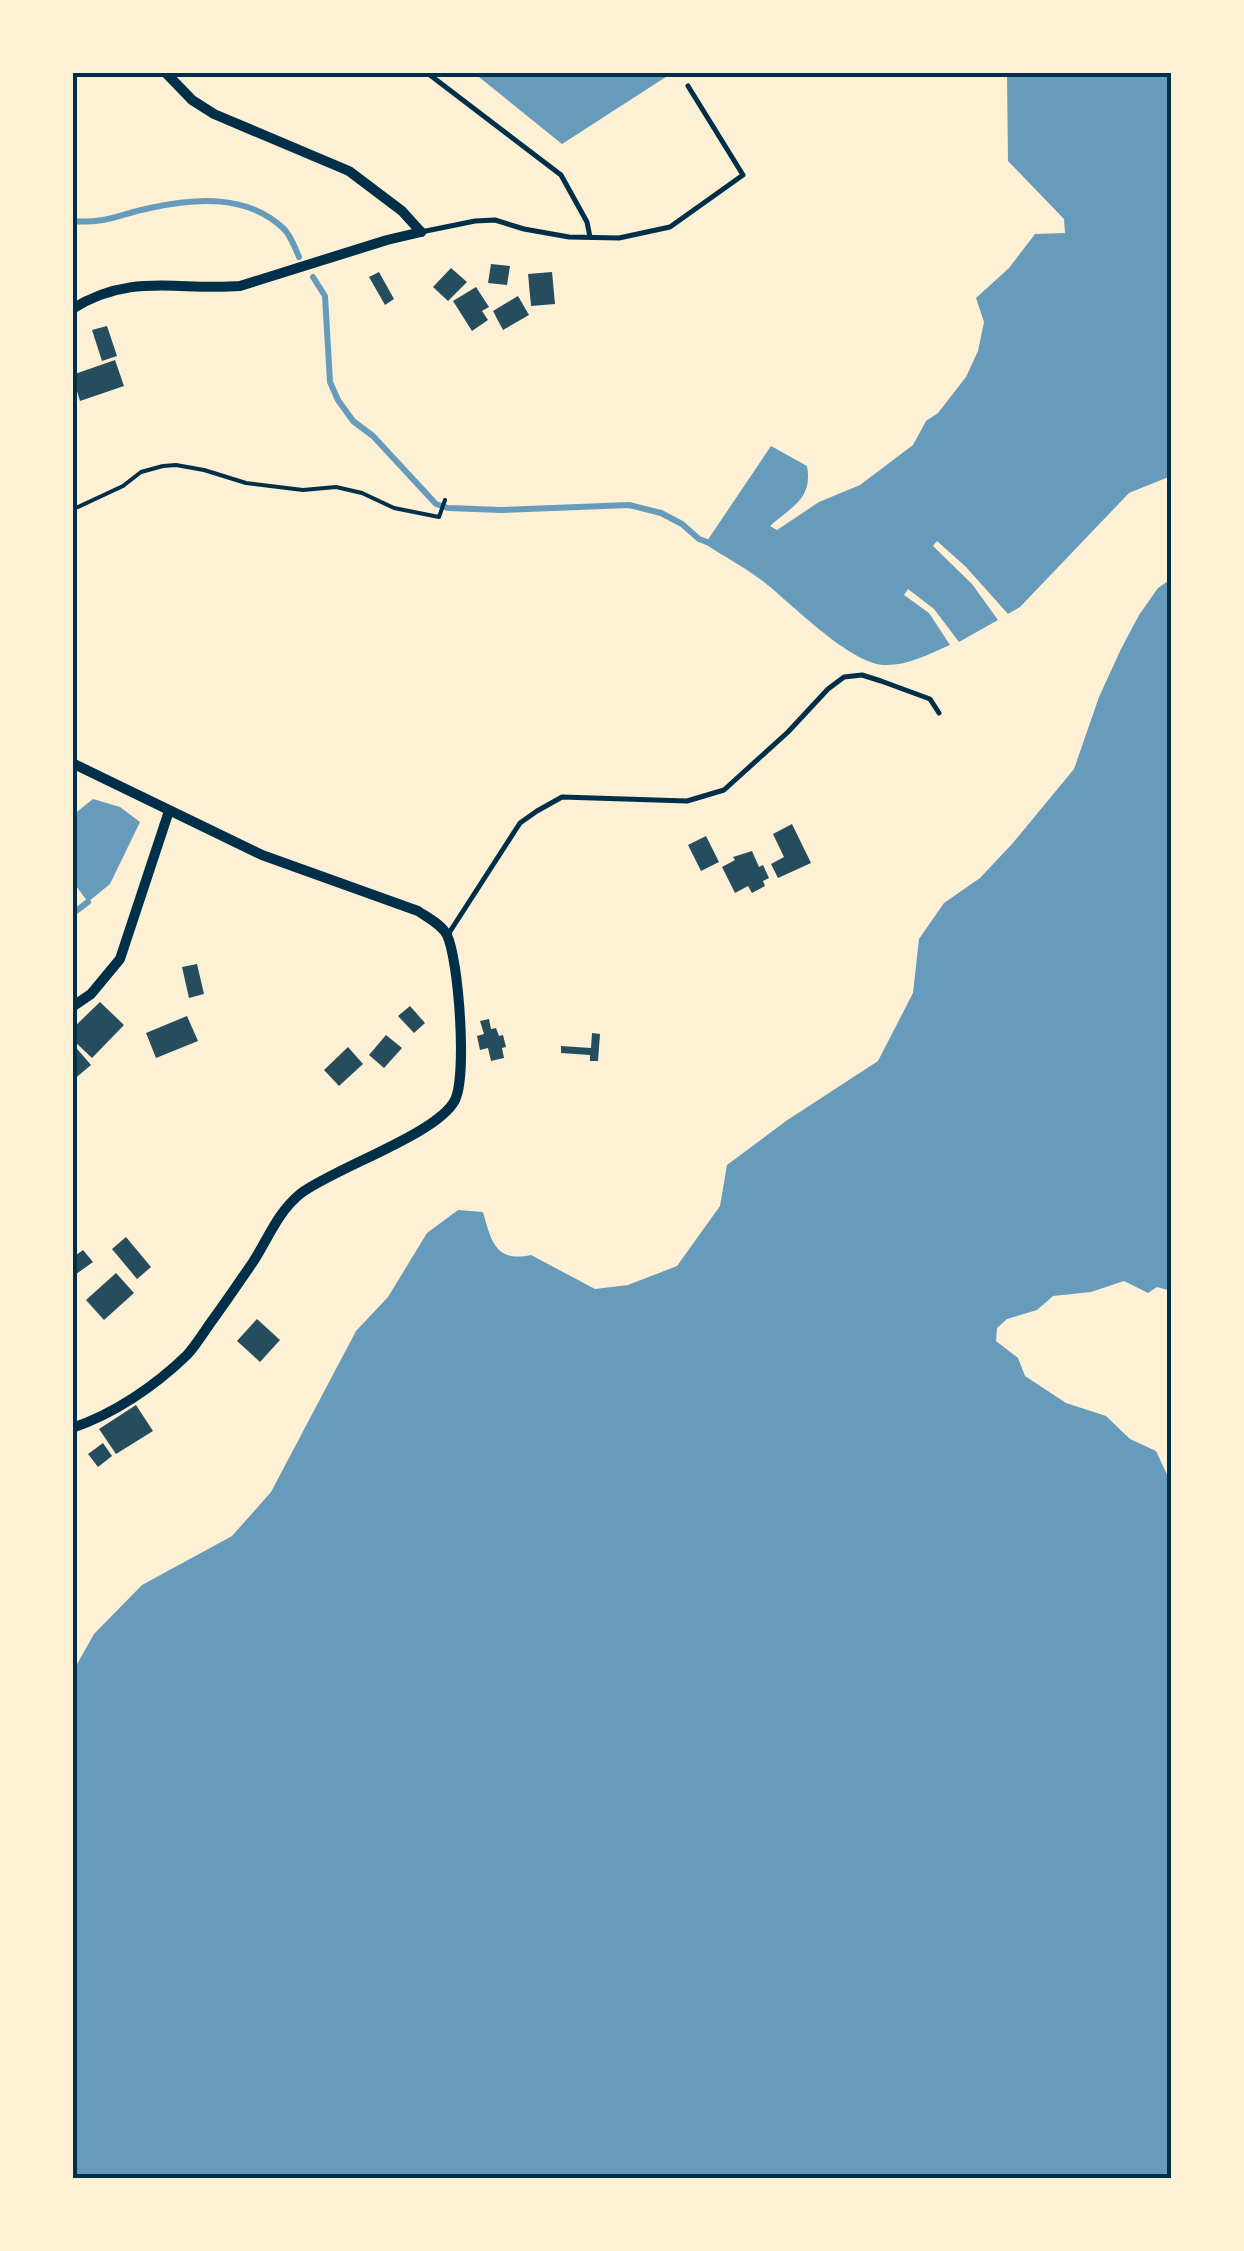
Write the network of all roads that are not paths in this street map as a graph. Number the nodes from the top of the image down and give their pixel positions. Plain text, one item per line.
1 (164, 72) edge
2 (426, 72) edge
3 (688, 86) dead end
4 (421, 232) junction
5 (590, 237) junction
6 (72, 309) edge
7 (939, 713) dead end
8 (72, 764) edge
9 (170, 811) junction
10 (447, 935) junction
11 (72, 1007) edge
12 (72, 1428) edge

1 - 4 street
2 - 5 lane
3 - 5 lane
4 - 5 lane
4 - 6 street
7 - 10 lane
8 - 9 street
9 - 10 street
9 - 11 street
10 - 12 street

